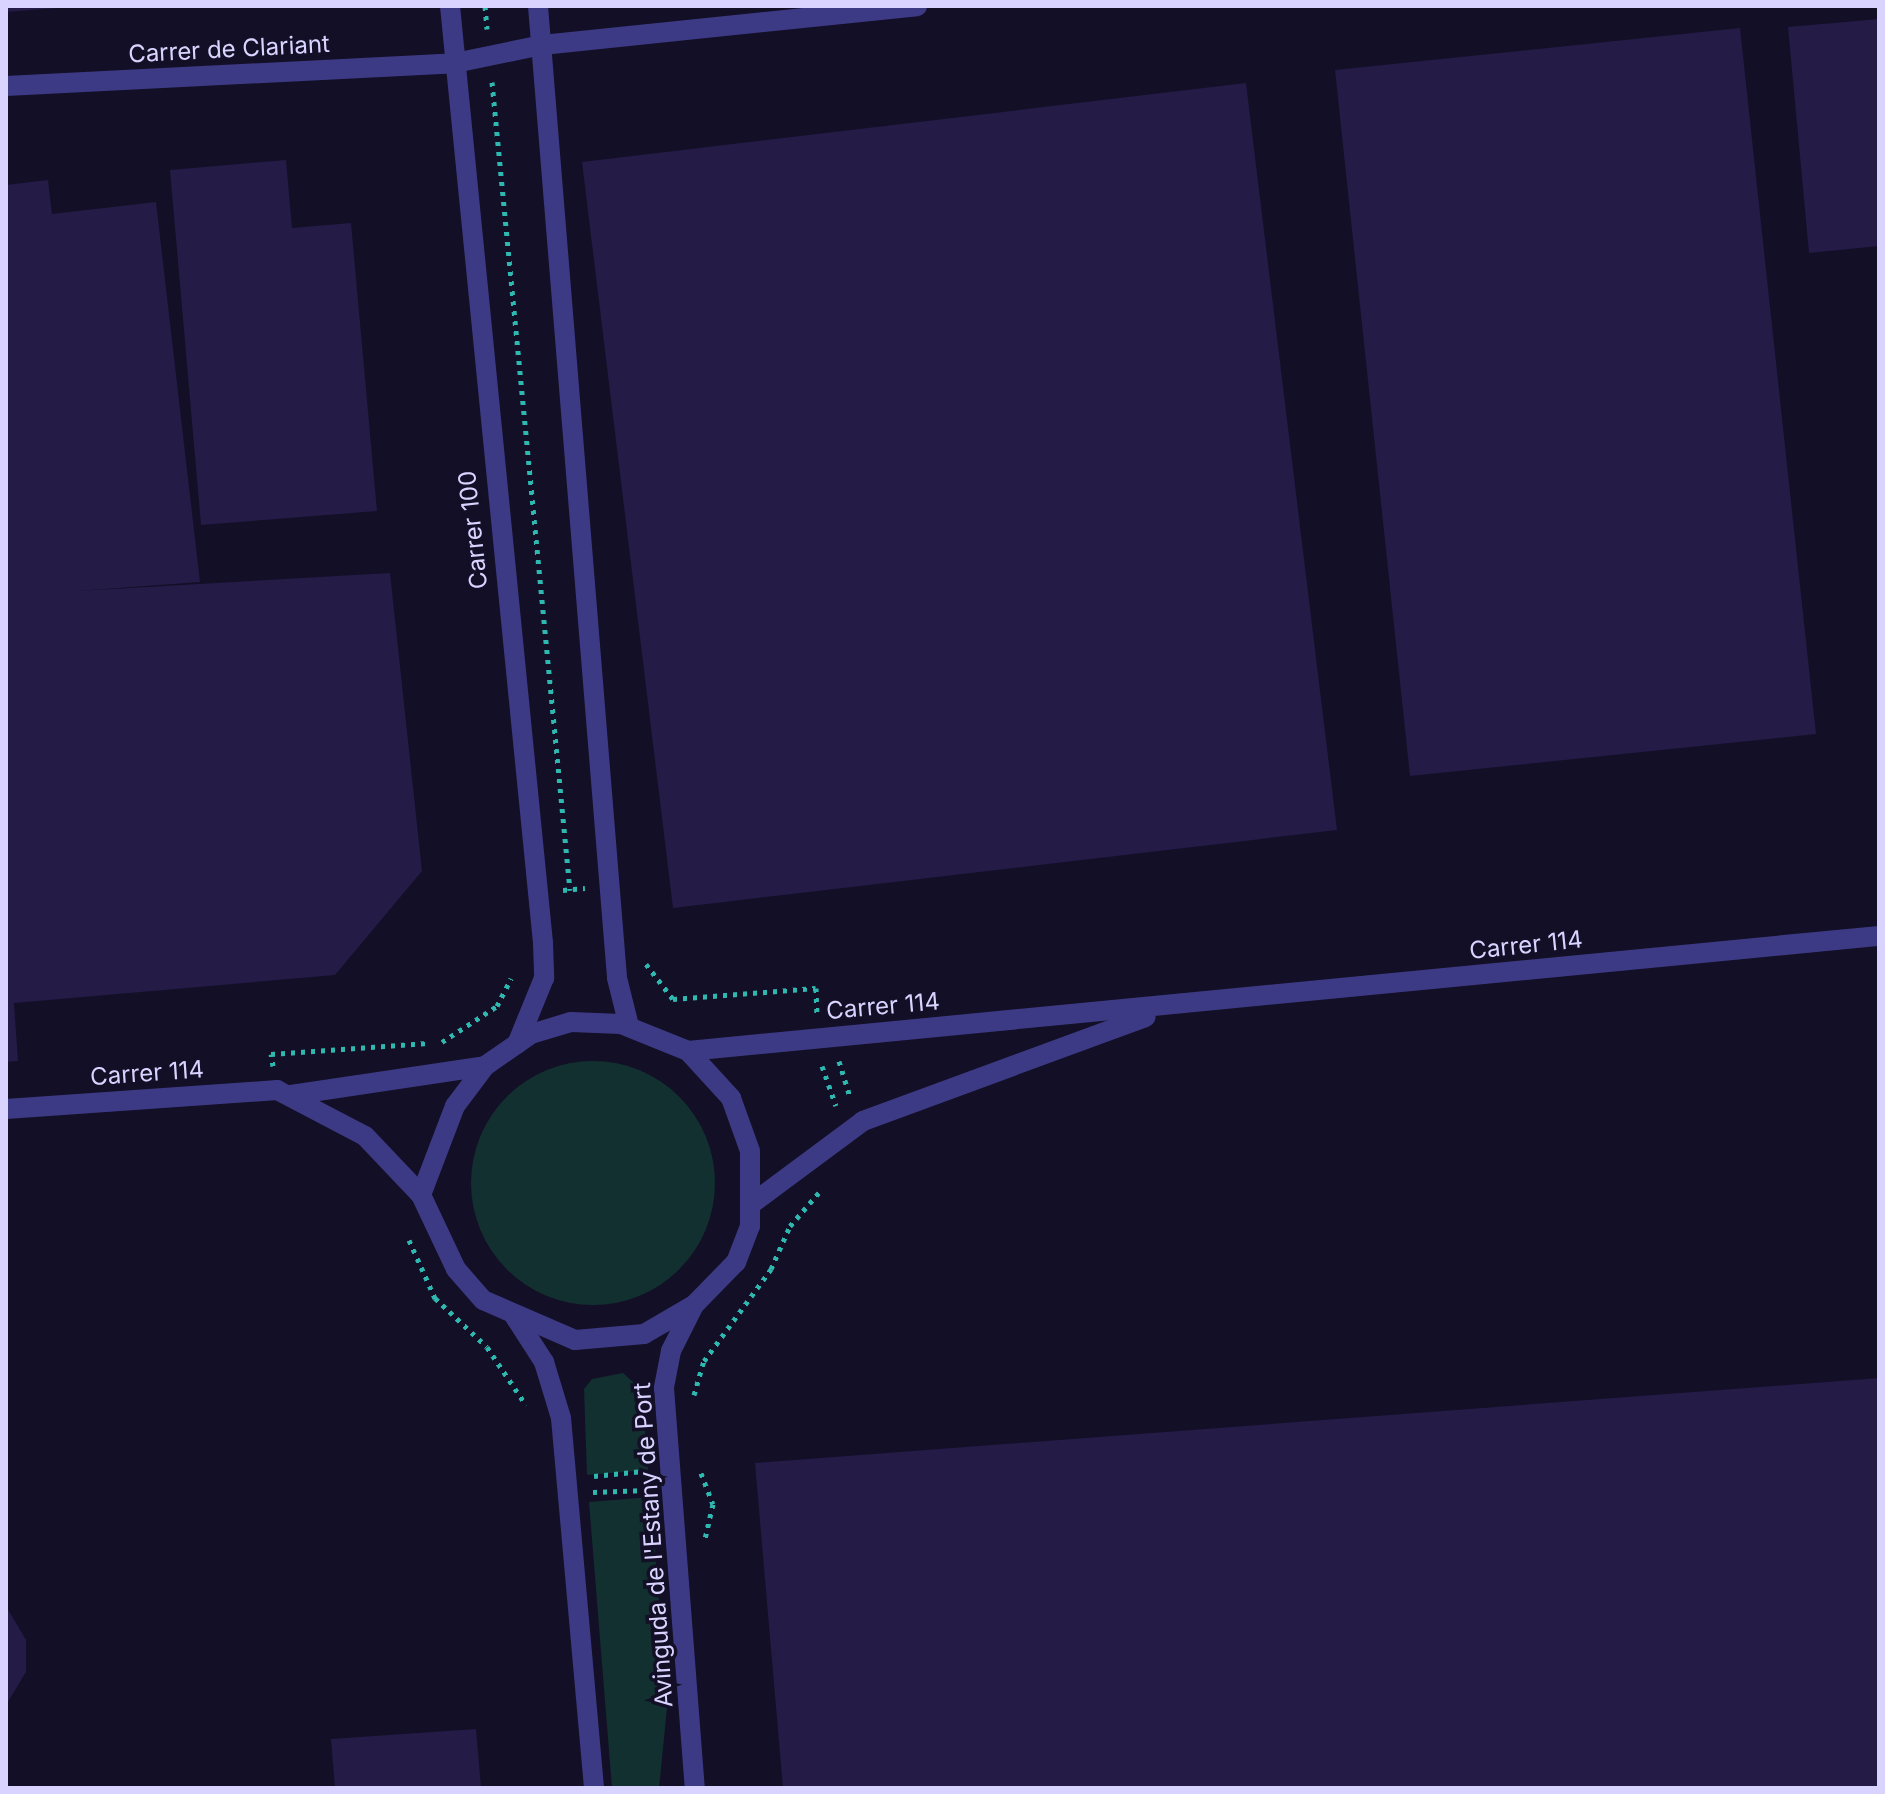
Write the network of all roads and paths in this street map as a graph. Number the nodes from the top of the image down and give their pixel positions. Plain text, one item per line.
1 (450, 6) edge
2 (538, 6) edge
3 (917, 6) edge
4 (542, 45) junction
5 (455, 63) junction
6 (6, 86) edge
7 (494, 105) dead end
8 (585, 888) dead end
9 (1879, 936) edge
10 (514, 971) dead end
11 (673, 999) dead end
12 (1179, 1005) junction
13 (817, 1018) dead end
14 (629, 1026) junction
15 (517, 1044) junction
16 (688, 1051) junction
17 (820, 1058) dead end
18 (839, 1059) dead end
19 (485, 1066) junction
20 (273, 1067) dead end
21 (291, 1095) junction
22 (853, 1106) dead end
23 (6, 1109) edge
24 (839, 1114) dead end
25 (828, 1183) dead end
26 (421, 1195) junction
27 (750, 1205) junction
28 (405, 1229) dead end
29 (694, 1305) junction
30 (515, 1317) junction
31 (694, 1413) dead end
32 (528, 1416) dead end
33 (651, 1471) dead end
34 (588, 1476) dead end
35 (656, 1490) dead end
36 (592, 1492) dead end
37 (594, 1788) edge
38 (695, 1788) edge

1 - 5 street, Carrer 100
2 - 4 street
3 - 4 street, Carrer de Clariant
4 - 5 street, Carrer de Clariant
4 - 14 street
5 - 6 street, Carrer de Clariant
5 - 15 street, Carrer 100
7 - 8 path
9 - 12 street, Carrer 114
10 - 20 path
11 - 13 path, Carrer 114
12 - 16 street, Carrer 114
12 - 27 street, Carrer 114
14 - 15 street
14 - 16 street
15 - 19 street
16 - 27 street
17 - 24 path
18 - 22 path
19 - 21 street, Carrer 114
19 - 26 street
21 - 23 street, Carrer 114
21 - 26 street, Carrer 114
25 - 31 path
26 - 30 street, Carrer 114
27 - 29 street
28 - 32 path
29 - 30 street, Carrer 114
29 - 38 street, Avinguda de l'Estany de Port
30 - 37 street
33 - 34 path, Avinguda de l'Estany de Port
35 - 36 path

